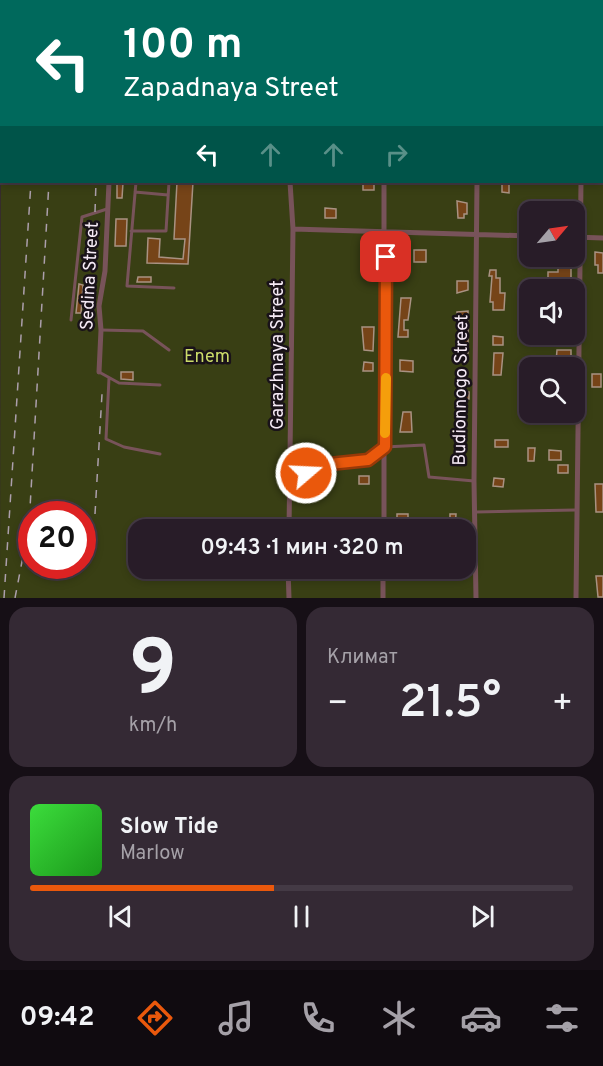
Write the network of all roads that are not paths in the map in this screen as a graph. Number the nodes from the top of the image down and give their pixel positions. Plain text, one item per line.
1 (109, 183) edge
2 (136, 183) edge
3 (169, 183) edge
4 (290, 183) edge
5 (384, 183) edge
6 (477, 183) edge
7 (581, 183) edge
8 (135, 192) junction
9 (168, 195) junction
10 (580, 201) edge
11 (108, 209) junction
12 (293, 229) junction
13 (131, 231) junction
14 (386, 233) junction
15 (477, 235) junction
16 (519, 236) edge
17 (585, 237) edge
18 (603, 238) edge
19 (577, 267) edge
20 (174, 288) dead end
21 (71, 320) dead end
22 (101, 330) junction
23 (169, 350) dead end
24 (99, 372) joint
25 (109, 378) junction
26 (160, 385) dead end
27 (385, 447) junction
28 (159, 454) dead end
29 (474, 481) junction
30 (291, 482) junction
31 (577, 510) junction
32 (476, 512) junction
33 (290, 519) edge
34 (384, 519) edge
35 (288, 579) edge
36 (383, 579) edge
37 (289, 598) edge
38 (383, 598) edge
39 (476, 598) edge
40 (576, 598) edge

1 - 11 street, Sedina Street
2 - 8 lane
3 - 9 lane
4 - 12 street, Garazhnaya Street
5 - 14 street
6 - 15 street, Budionnogo Street
7 - 10 street
8 - 9 lane
8 - 13 lane
9 - 13 lane
11 - 21 lane
11 - 22 street, Sedina Street
12 - 14 street
12 - 30 street, Garazhnaya Street
13 - 20 lane
14 - 15 street
14 - 27 street
15 - 16 street
15 - 29 street, Budionnogo Street
17 - 18 street
19 - 31 street
22 - 23 lane
22 - 24 street, Sedina Street
24 - 25 lane
25 - 26 lane
25 - 28 lane
27 - 29 lane
27 - 30 lane
27 - 34 street
29 - 32 street, Budionnogo Street
30 - 33 street, Garazhnaya Street
31 - 32 lane
31 - 40 street
32 - 39 street, Budionnogo Street
35 - 37 street
36 - 38 street

